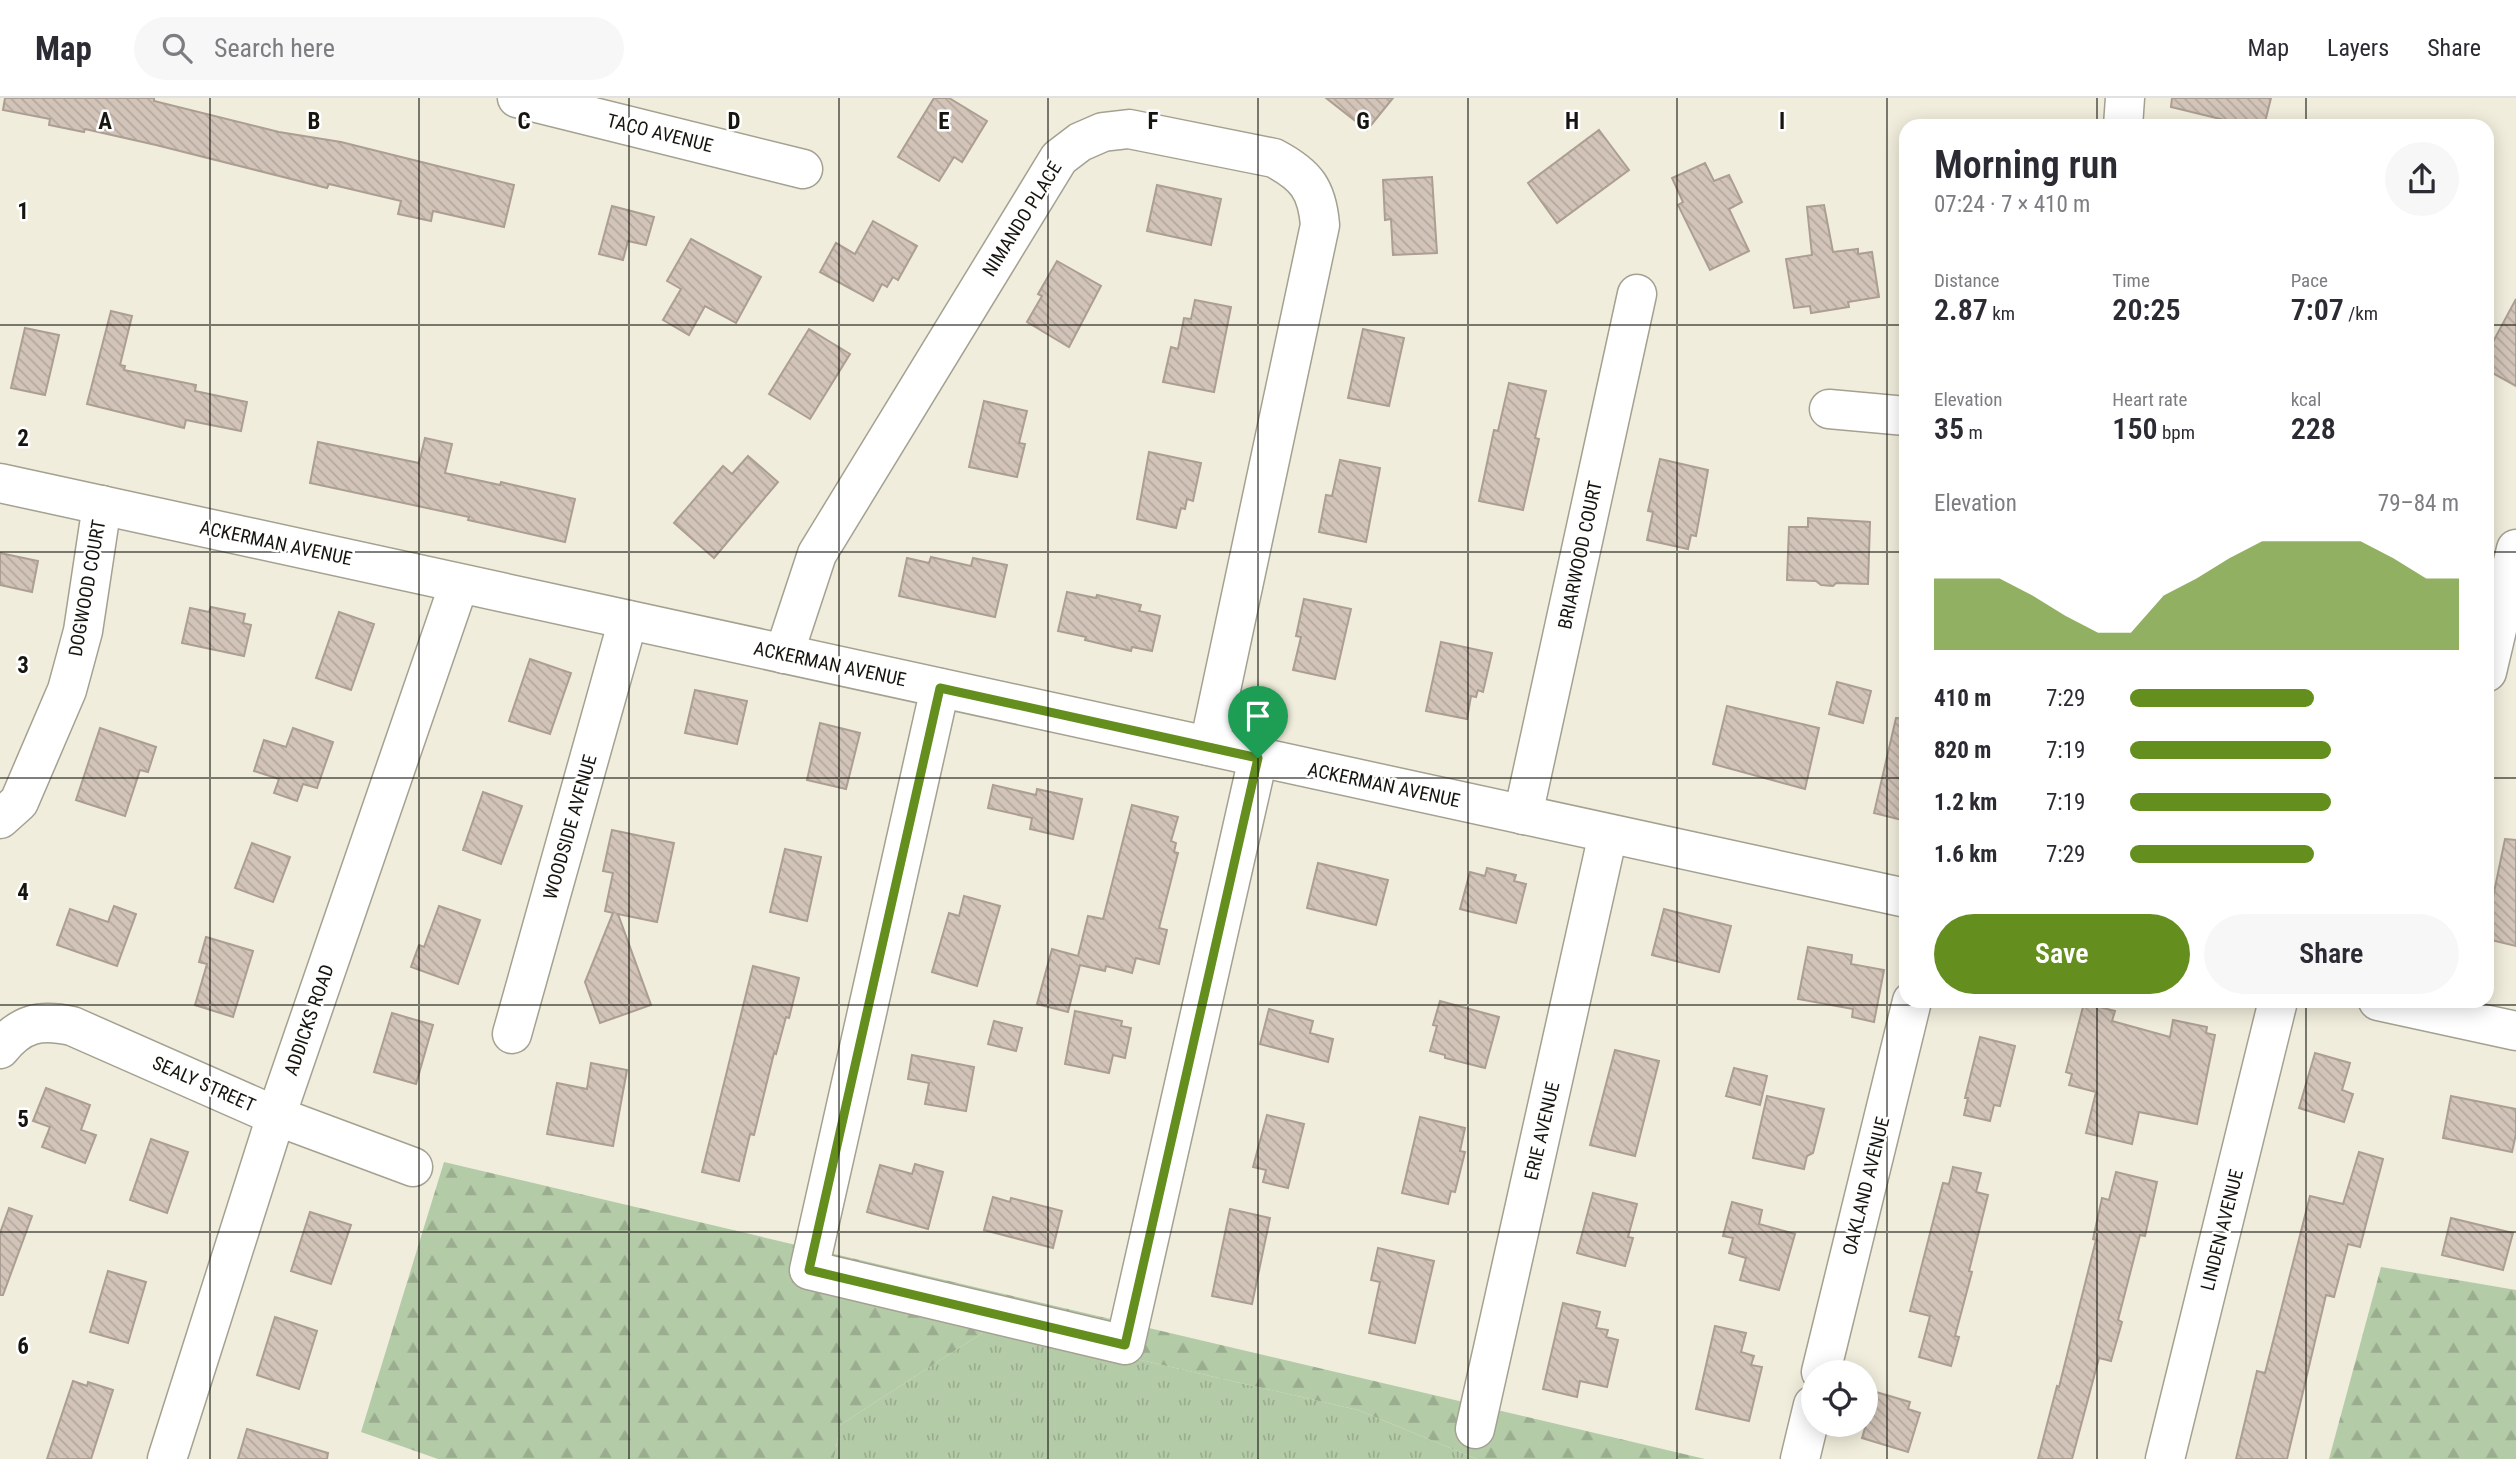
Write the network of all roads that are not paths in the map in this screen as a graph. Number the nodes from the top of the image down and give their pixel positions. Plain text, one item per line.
1 (2125, 98) edge
2 (532, 100) edge
3 (2124, 119) edge
4 (803, 169) dead end
5 (1637, 295) dead end
6 (1829, 409) dead end
7 (1899, 415) edge
8 (0, 483) edge
9 (102, 505) junction
10 (2516, 550) edge
11 (459, 584) junction
12 (628, 620) junction
13 (2494, 643) edge
14 (784, 654) junction
15 (940, 688) junction
16 (1209, 747) junction
17 (1258, 758) junction
18 (1523, 815) junction
19 (0, 819) edge
20 (1608, 834) junction
21 (1899, 896) edge
22 (1910, 1008) edge
23 (2276, 1008) edge
24 (2420, 1008) edge
25 (2516, 1031) edge
26 (512, 1034) dead end
27 (0, 1049) edge
28 (276, 1116) junction
29 (413, 1167) dead end
30 (1824, 1360) edge
31 (1475, 1429) dead end
32 (1805, 1437) edge
33 (167, 1459) edge
34 (1800, 1459) edge
35 (2165, 1459) edge

1 - 3 street
2 - 4 street, TACO AVENUE
5 - 18 street, BRIARWOOD COURT
6 - 7 street
8 - 9 street, ACKERMAN AVENUE
9 - 11 street, ACKERMAN AVENUE
9 - 19 street, DOGWOOD COURT
10 - 13 street
11 - 12 street, ACKERMAN AVENUE
11 - 28 street, ADDICKS ROAD
12 - 14 street, ACKERMAN AVENUE
12 - 26 street, WOODSIDE AVENUE
14 - 15 street, ACKERMAN AVENUE
14 - 16 street, NIMANDO PLACE
15 - 16 street, ACKERMAN AVENUE
15 - 17 street
16 - 17 street, ACKERMAN AVENUE
17 - 18 street, ACKERMAN AVENUE
18 - 20 street, ACKERMAN AVENUE
20 - 21 street, ACKERMAN AVENUE
20 - 31 street, ERIE AVENUE
22 - 30 street, OAKLAND AVENUE
23 - 35 street, LINDEN AVENUE
24 - 25 street
27 - 28 street, SEALY STREET
28 - 29 street, SEALY STREET
28 - 33 street, ADDICKS ROAD
32 - 34 street

